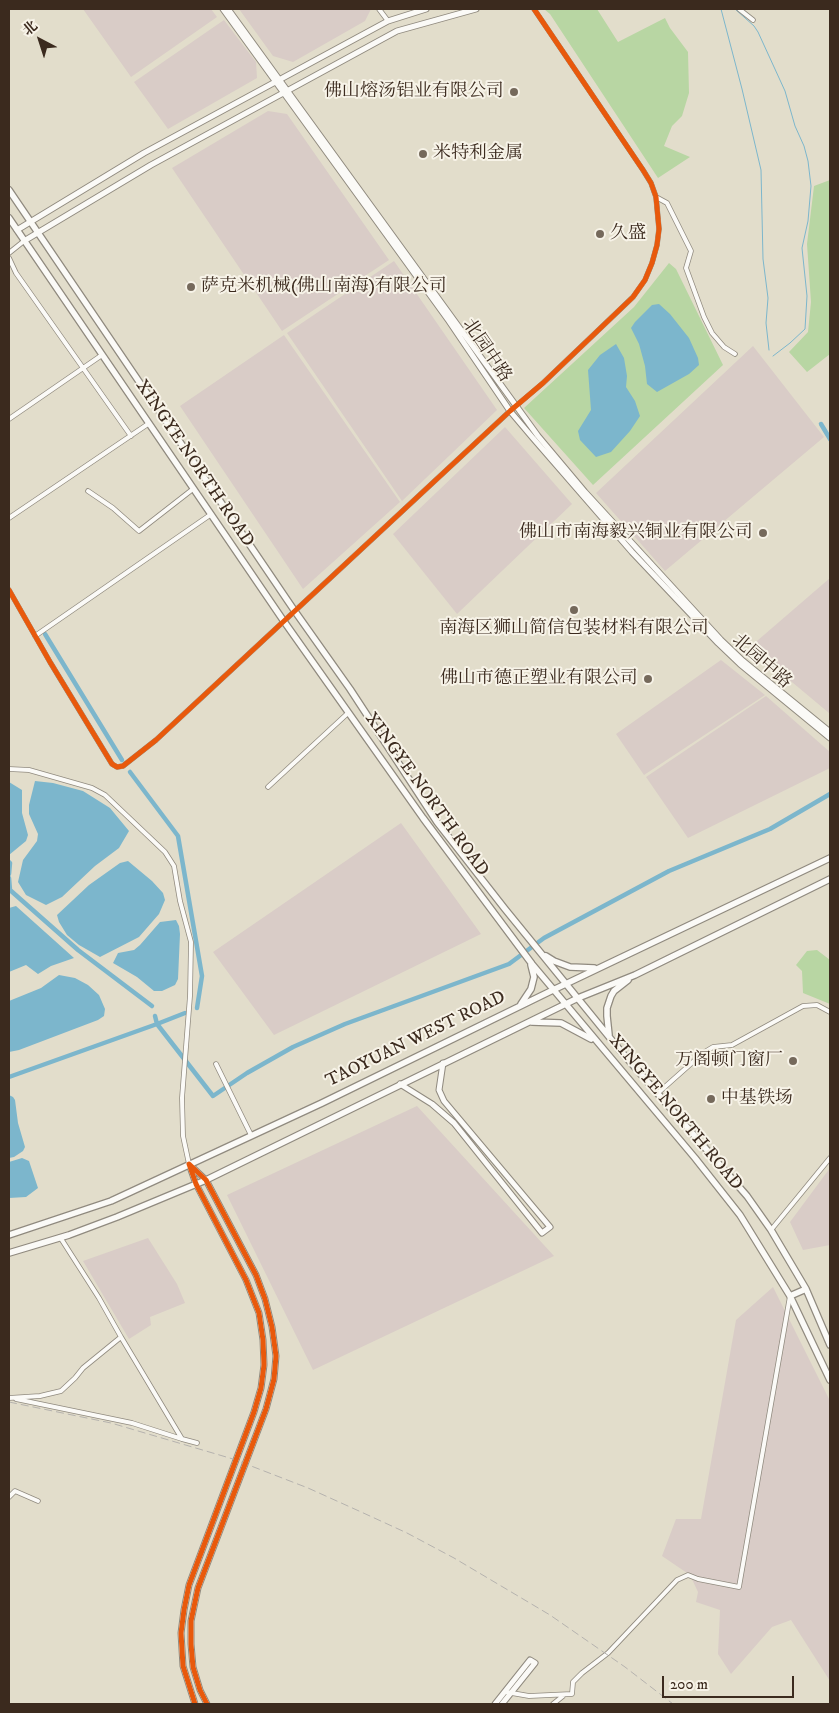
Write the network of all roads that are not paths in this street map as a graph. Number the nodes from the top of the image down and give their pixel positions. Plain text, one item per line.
1 (223, 9) edge
2 (228, 9) edge
3 (379, 9) edge
4 (426, 9) edge
5 (476, 9) edge
6 (534, 9) edge
7 (739, 9) edge
8 (752, 20) dead end
9 (388, 21) junction
10 (278, 80) junction
11 (286, 91) junction
12 (9, 190) edge
13 (656, 197) junction
14 (9, 218) edge
15 (31, 222) junction
16 (17, 230) junction
17 (38, 233) junction
18 (24, 241) junction
19 (9, 253) edge
20 (9, 258) edge
21 (735, 354) dead end
22 (102, 355) junction
23 (83, 368) junction
24 (516, 406) junction
25 (510, 411) junction
26 (9, 418) edge
27 (148, 424) junction
28 (131, 436) junction
29 (193, 489) junction
30 (88, 490) dead end
31 (210, 515) junction
32 (9, 518) edge
33 (9, 590) edge
34 (11, 598) edge
35 (294, 610) junction
36 (283, 620) junction
37 (35, 636) junction
38 (348, 713) junction
39 (830, 732) edge
40 (830, 738) edge
41 (9, 769) edge
42 (268, 787) dead end
43 (830, 858) edge
44 (830, 879) edge
45 (541, 953) junction
46 (531, 963) junction
47 (598, 968) junction
48 (634, 975) junction
49 (566, 984) junction
50 (553, 990) junction
51 (578, 998) junction
52 (565, 1004) junction
53 (520, 1006) junction
54 (830, 1012) edge
55 (529, 1022) junction
56 (609, 1037) junction
57 (597, 1042) junction
58 (443, 1063) junction
59 (216, 1064) dead end
60 (400, 1084) junction
61 (658, 1094) junction
62 (251, 1135) junction
63 (830, 1158) edge
64 (189, 1164) junction
65 (206, 1180) junction
66 (196, 1184) junction
67 (770, 1230) junction
68 (9, 1235) edge
69 (60, 1237) junction
70 (9, 1253) edge
71 (256, 1275) junction
72 (246, 1280) junction
73 (806, 1289) junction
74 (790, 1296) junction
75 (120, 1338) junction
76 (830, 1345) edge
77 (830, 1380) edge
78 (9, 1398) edge
79 (182, 1439) junction
80 (197, 1443) dead end
81 (9, 1497) edge
82 (38, 1501) dead end
83 (509, 1692) junction
84 (563, 1696) junction
85 (195, 1704) edge
86 (207, 1704) edge
87 (495, 1704) edge
88 (502, 1704) edge
89 (553, 1704) edge

1 - 10 street, 北园中路
2 - 10 street, 北园中路
3 - 9 street
4 - 9 street
5 - 11 street
6 - 13 street
7 - 8 street
9 - 10 street
10 - 11 street, 北园中路
10 - 15 street
11 - 17 street
11 - 24 street, 北园中路
11 - 25 street, 北园中路
12 - 15 main road, XINGYE NORTH ROAD
13 - 21 street
13 - 24 street
14 - 16 main road, XINGYE NORTH ROAD
15 - 16 street
15 - 17 main road, XINGYE NORTH ROAD
16 - 18 main road, XINGYE NORTH ROAD
17 - 18 street
17 - 35 main road, XINGYE NORTH ROAD
18 - 19 street
18 - 22 main road, XINGYE NORTH ROAD
20 - 23 street
22 - 23 street
22 - 27 main road, XINGYE NORTH ROAD
23 - 26 street
23 - 28 street
24 - 25 street
24 - 39 street, 北园中路
25 - 35 street
25 - 40 street, 北园中路
27 - 28 street
27 - 29 main road, XINGYE NORTH ROAD
28 - 32 street
29 - 30 street
29 - 31 main road, XINGYE NORTH ROAD
31 - 36 main road, XINGYE NORTH ROAD
31 - 37 street
33 - 34 street
34 - 37 street
35 - 36 street
35 - 45 main road, XINGYE NORTH ROAD
36 - 37 street
36 - 38 main road, XINGYE NORTH ROAD
38 - 42 street
38 - 46 main road, XINGYE NORTH ROAD
41 - 64 street
43 - 47 main road, TAOYUAN WEST ROAD
44 - 48 main road, TAOYUAN WEST ROAD
45 - 47 main road
45 - 49 main road, XINGYE NORTH ROAD
46 - 50 main road, XINGYE NORTH ROAD
46 - 53 main road
47 - 49 main road, TAOYUAN WEST ROAD
48 - 51 main road, TAOYUAN WEST ROAD
48 - 56 main road
49 - 50 main road, TAOYUAN WEST ROAD
49 - 51 main road, XINGYE NORTH ROAD
50 - 52 main road, XINGYE NORTH ROAD
50 - 53 main road, TAOYUAN WEST ROAD
51 - 52 main road, TAOYUAN WEST ROAD
51 - 56 main road, XINGYE NORTH ROAD
52 - 55 main road, TAOYUAN WEST ROAD
52 - 57 main road, XINGYE NORTH ROAD
53 - 62 main road, TAOYUAN WEST ROAD
54 - 61 street
55 - 57 main road
55 - 58 main road, TAOYUAN WEST ROAD
56 - 61 main road, XINGYE NORTH ROAD
57 - 74 main road, XINGYE NORTH ROAD
58 - 60 main road, TAOYUAN WEST ROAD
58 - 60 street
59 - 62 street
60 - 65 main road, TAOYUAN WEST ROAD
61 - 67 main road, XINGYE NORTH ROAD
62 - 64 main road, TAOYUAN WEST ROAD
63 - 67 street
64 - 65 street
64 - 66 street
64 - 68 main road, TAOYUAN WEST ROAD
65 - 66 main road, TAOYUAN WEST ROAD
65 - 71 street
66 - 69 main road, TAOYUAN WEST ROAD
66 - 72 street
67 - 73 main road, XINGYE NORTH ROAD
69 - 70 main road, TAOYUAN WEST ROAD
69 - 75 street
71 - 72 street
71 - 86 street
72 - 85 street
73 - 74 main road
73 - 76 main road, XINGYE NORTH ROAD
74 - 77 main road, XINGYE NORTH ROAD
74 - 84 street
75 - 78 street
75 - 79 street
78 - 79 street
79 - 80 street
81 - 82 street
83 - 83 street
83 - 84 street
83 - 87 street
83 - 88 street
84 - 89 street

